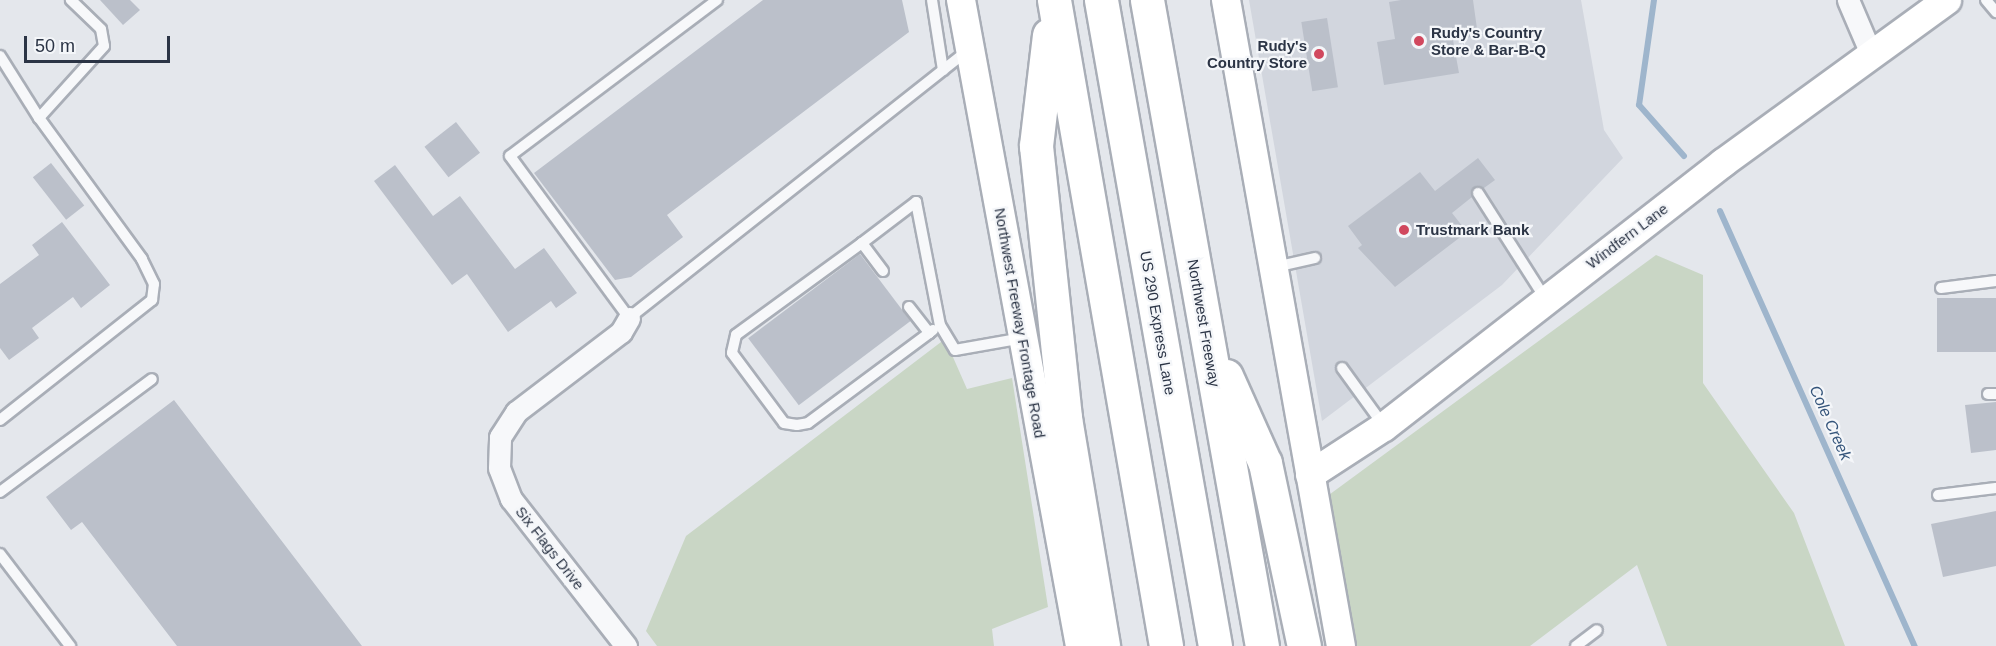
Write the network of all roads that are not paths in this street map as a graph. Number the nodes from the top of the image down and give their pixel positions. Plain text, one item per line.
1 (71, 0) edge
2 (717, 0) edge
3 (932, 0) edge
4 (961, 0) edge
5 (1053, 0) edge
6 (1101, 0) edge
7 (1147, 0) edge
8 (1226, 0) edge
9 (1848, 0) edge
10 (1947, 0) edge
11 (1986, 0) edge
12 (1996, 12) edge
13 (970, 49) junction
14 (0, 56) edge
15 (1872, 56) junction
16 (944, 70) junction
17 (39, 118) junction
18 (1478, 193) dead end
19 (862, 243) junction
20 (1315, 258) dead end
21 (1275, 267) junction
22 (883, 270) dead end
23 (1996, 281) edge
24 (1941, 288) dead end
25 (1545, 298) junction
26 (909, 307) dead end
27 (628, 318) junction
28 (940, 325) junction
29 (1206, 330) junction
30 (929, 333) junction
31 (1023, 338) junction
32 (1342, 368) dead end
33 (152, 379) dead end
34 (0, 420) edge
35 (1384, 427) junction
36 (1310, 475) junction
37 (1996, 488) edge
38 (0, 492) edge
39 (1938, 495) dead end
40 (0, 554) edge
41 (1596, 630) dead end
42 (70, 646) edge
43 (626, 646) edge
44 (1080, 646) edge
45 (1103, 646) edge
46 (1166, 646) edge
47 (1215, 646) edge
48 (1262, 646) edge
49 (1304, 646) edge
50 (1341, 646) edge
51 (1576, 646) edge

1 - 17 lane
2 - 27 lane
3 - 16 lane
4 - 13 main road, Northwest Freeway Frontage Road
5 - 45 highway
5 - 46 highway
6 - 47 highway, US 290 Express Lane
7 - 29 highway, Northwest Freeway
8 - 21 main road
9 - 15 street
10 - 15 main road, Windfern Lane
11 - 12 lane
13 - 16 lane
13 - 31 main road, Northwest Freeway Frontage Road
14 - 17 lane
15 - 25 main road, Windfern Lane
16 - 27 lane
17 - 34 lane
18 - 25 lane
19 - 22 lane
19 - 28 lane
19 - 30 lane
20 - 21 lane
21 - 36 main road
23 - 24 lane
25 - 35 main road, Windfern Lane
26 - 30 lane
27 - 43 street, Six Flags Drive
28 - 30 lane
28 - 31 lane
29 - 48 highway, Northwest Freeway
29 - 49 highway
31 - 44 main road, Northwest Freeway Frontage Road
32 - 35 lane
33 - 38 lane
35 - 36 main road, Windfern Lane
36 - 50 main road
37 - 39 lane
40 - 42 lane
41 - 51 lane

